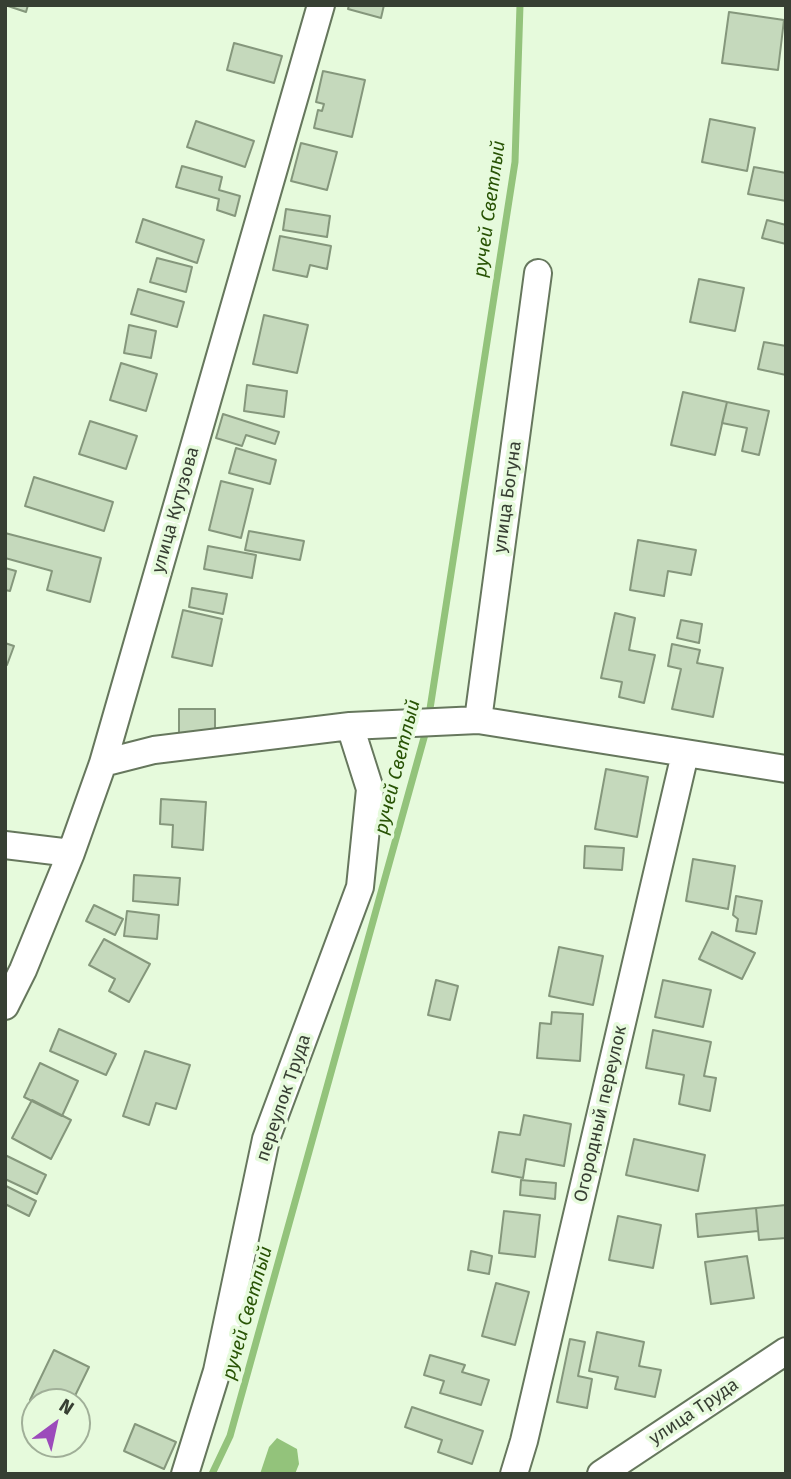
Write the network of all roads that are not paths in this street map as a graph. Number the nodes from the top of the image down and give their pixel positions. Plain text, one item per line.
1 (321, 5) edge
2 (538, 273) dead end
3 (478, 720) junction
4 (350, 726) junction
5 (685, 754) junction
6 (103, 763) junction
7 (786, 769) edge
8 (5, 845) edge
9 (71, 853) junction
10 (5, 1006) edge
11 (786, 1351) edge
12 (185, 1474) edge
13 (514, 1474) edge
14 (601, 1474) edge

1 - 6 street, улица Кутузова
2 - 3 street, улица Богуна
3 - 4 street
3 - 5 street
4 - 6 street
4 - 12 street, переулок Труда
5 - 7 street
5 - 13 street, Огородный переулок
6 - 9 street, улица Кутузова
8 - 9 street
9 - 10 street, улица Кутузова
11 - 14 street, улица Труда

